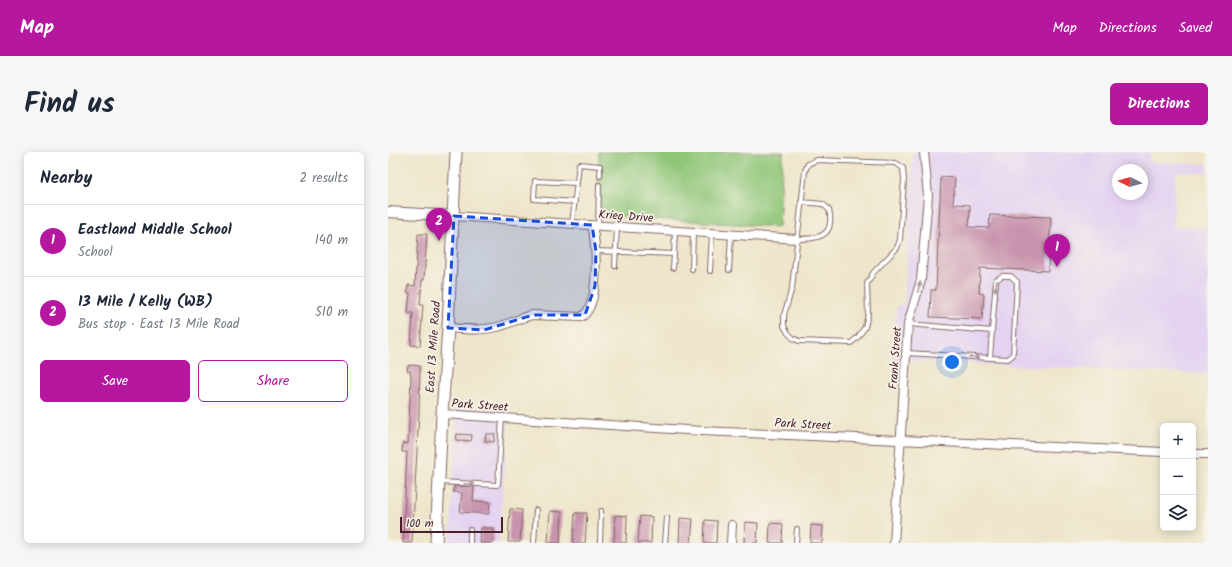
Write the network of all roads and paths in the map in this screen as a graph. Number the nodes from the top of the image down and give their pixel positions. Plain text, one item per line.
1 (456, 152) edge
2 (924, 152) edge
3 (600, 176) dead end
4 (577, 183) junction
5 (599, 185) dead end
6 (575, 202) junction
7 (801, 202) junction
8 (388, 212) edge
9 (454, 216) junction
10 (572, 224) junction
11 (595, 226) junction
12 (617, 227) junction
13 (675, 231) junction
14 (693, 232) junction
15 (712, 233) junction
16 (731, 234) junction
17 (797, 239) junction
18 (596, 251) junction
19 (616, 252) junction
20 (674, 254) junction
21 (615, 266) dead end
22 (673, 268) dead end
23 (692, 269) dead end
24 (729, 270) dead end
25 (710, 271) dead end
26 (908, 324) junction
27 (448, 328) junction
28 (992, 331) junction
29 (907, 353) junction
30 (990, 358) junction
31 (442, 414) junction
32 (502, 418) junction
33 (901, 441) junction
34 (1160, 452) edge
35 (1196, 454) edge
36 (1208, 454) edge
37 (439, 482) junction
38 (536, 510) dead end
39 (601, 511) dead end
40 (667, 518) dead end
41 (732, 525) dead end
42 (797, 529) dead end
43 (470, 530) dead end
44 (436, 543) edge
45 (470, 543) edge
46 (534, 543) edge
47 (600, 543) edge
48 (666, 543) edge
49 (731, 543) edge
50 (796, 543) edge
51 (894, 543) edge

1 - 9 main road, East 13 Mile Road
26 -> 2 street, Frank Street
3 - 4 lane
4 - 6 lane
4 - 6 lane
5 - 11 lane
6 - 10 lane
7 - 17 lane
7 - 17 lane
7 - 17 lane
8 - 9 street
9 - 10 street, Krieg Drive
9 - 27 main road, East 13 Mile Road
10 - 11 street, Krieg Drive
11 - 12 street, Krieg Drive
11 - 18 street
12 - 13 street, Krieg Drive
12 - 19 lane
13 - 14 street, Krieg Drive
13 - 20 lane
14 - 15 street, Krieg Drive
14 - 23 lane
15 - 16 street, Krieg Drive
15 - 25 lane
16 - 17 street, Krieg Drive
16 - 24 lane
18 - 19 lane
18 - 27 street
19 - 20 lane
19 - 21 lane
20 - 22 lane
26 - 28 lane
26 - 29 street, Frank Street
27 - 31 main road, East 13 Mile Road
28 - 30 lane
30 -> 28 lane
29 -> 30 lane
29 - 33 street, Frank Street
31 - 32 street, Park Street
31 - 37 main road, East 13 Mile Road
32 - 33 street, Park Street
37 -> 32 lane
33 - 34 street, Park Street
33 - 51 street, Frank Street
35 - 36 street
37 - 44 main road, East 13 Mile Road
38 - 46 lane
39 - 47 lane
40 - 48 lane
41 - 49 street
42 - 50 lane
43 - 45 lane

